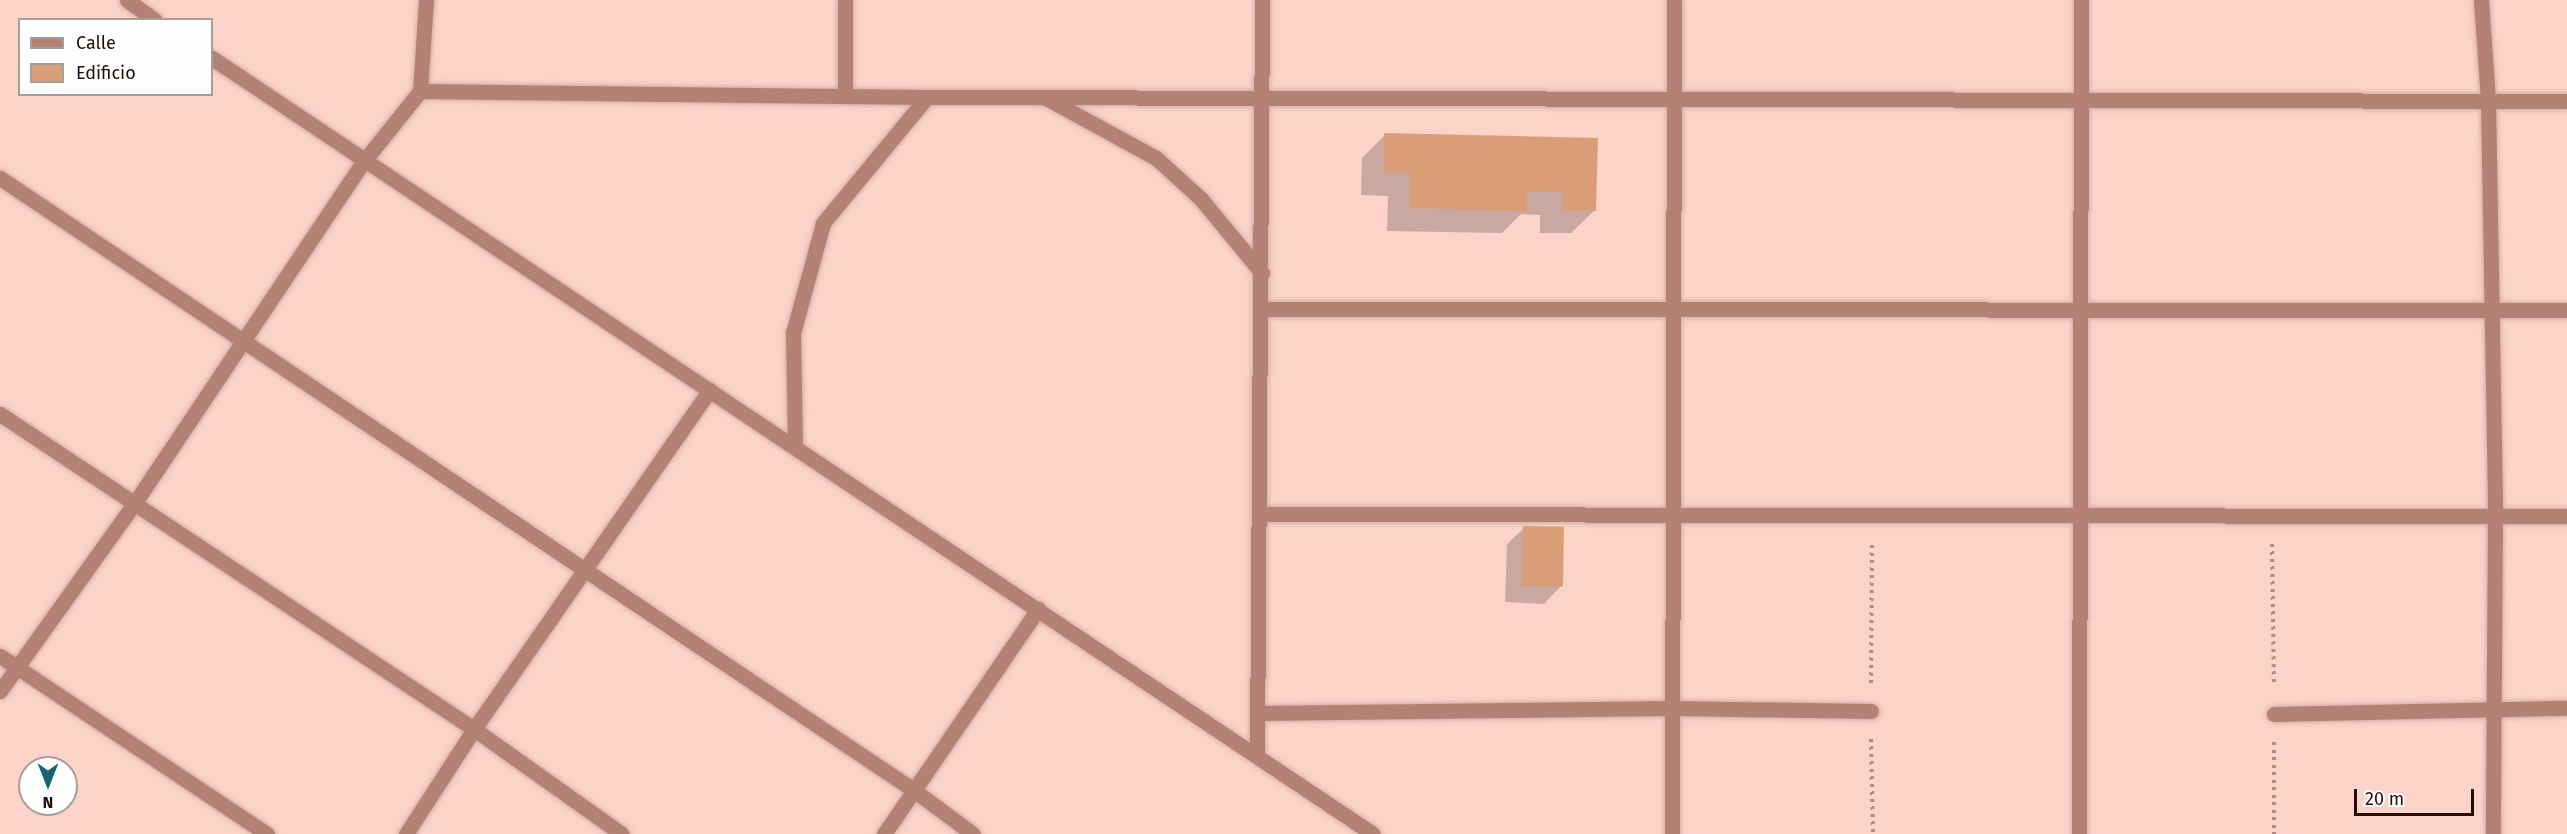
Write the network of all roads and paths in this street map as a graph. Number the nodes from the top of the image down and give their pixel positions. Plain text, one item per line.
1 (127, 0) edge
2 (426, 0) edge
3 (845, 0) edge
4 (1262, 0) edge
5 (1674, 0) edge
6 (2080, 0) edge
7 (2481, 0) edge
8 (152, 18) edge
9 (213, 59) edge
10 (420, 92) junction
11 (845, 96) junction
12 (927, 97) junction
13 (1044, 97) junction
14 (1262, 97) junction
15 (1673, 98) junction
16 (2080, 98) junction
17 (2488, 101) junction
18 (2567, 101) edge
19 (364, 161) junction
20 (0, 178) edge
21 (1262, 273) junction
22 (1262, 309) junction
23 (1673, 310) junction
24 (2080, 310) junction
25 (2567, 310) edge
26 (2492, 311) junction
27 (241, 342) junction
28 (710, 390) junction
29 (0, 414) edge
30 (795, 446) junction
31 (134, 504) junction
32 (1261, 514) junction
33 (1673, 514) junction
34 (1873, 515) junction
35 (2080, 515) junction
36 (2272, 516) junction
37 (2567, 516) edge
38 (2495, 518) junction
39 (587, 571) junction
40 (1038, 609) junction
41 (0, 656) edge
42 (15, 666) junction
43 (0, 691) edge
44 (1673, 708) junction
45 (2494, 708) junction
46 (2567, 708) edge
47 (1871, 711) junction
48 (1258, 713) junction
49 (2274, 714) junction
50 (474, 729) junction
51 (1257, 756) junction
52 (915, 791) junction
53 (267, 834) edge
54 (406, 834) edge
55 (622, 834) edge
56 (884, 834) edge
57 (973, 834) edge
58 (1373, 834) edge
59 (1672, 834) edge
60 (1873, 834) edge
61 (2079, 834) edge
62 (2274, 834) edge
63 (2493, 834) edge

1 - 8 street
2 - 10 street
3 - 11 street
4 - 14 street
5 - 15 street
6 - 16 street
7 - 17 street
9 - 19 street
10 - 11 street
10 - 19 street
11 - 12 street
12 - 13 street
12 - 30 street
13 - 14 street
13 - 21 street
14 - 15 street
14 - 21 street
15 - 16 street
15 - 23 street
16 - 17 street
16 - 24 street
17 - 18 street
17 - 26 street
19 - 27 street
19 - 28 street
20 - 27 street
21 - 22 street
22 - 23 street
22 - 32 street
23 - 24 street
23 - 33 street
24 - 26 street
24 - 35 street
25 - 26 street
26 - 38 street
27 - 31 street
27 - 39 street
28 - 30 street
28 - 39 street
29 - 31 street
30 - 40 street
31 - 42 street
31 - 50 street
32 - 33 street
32 - 48 street
33 - 34 street
33 - 44 street
34 - 35 street
34 - 47 path
35 - 36 street
35 - 61 street
36 - 38 street
36 - 49 path
37 - 38 street
38 - 45 street
39 - 50 street
39 - 52 street
40 - 51 street
40 - 52 street
41 - 42 street
42 - 43 street
42 - 53 street
44 - 47 street
44 - 48 street
44 - 59 street
45 - 46 street
45 - 49 street
45 - 63 street
47 - 60 path
48 - 51 street
49 - 62 path
50 - 54 street
50 - 55 street
51 - 58 street
52 - 56 street
52 - 57 street

